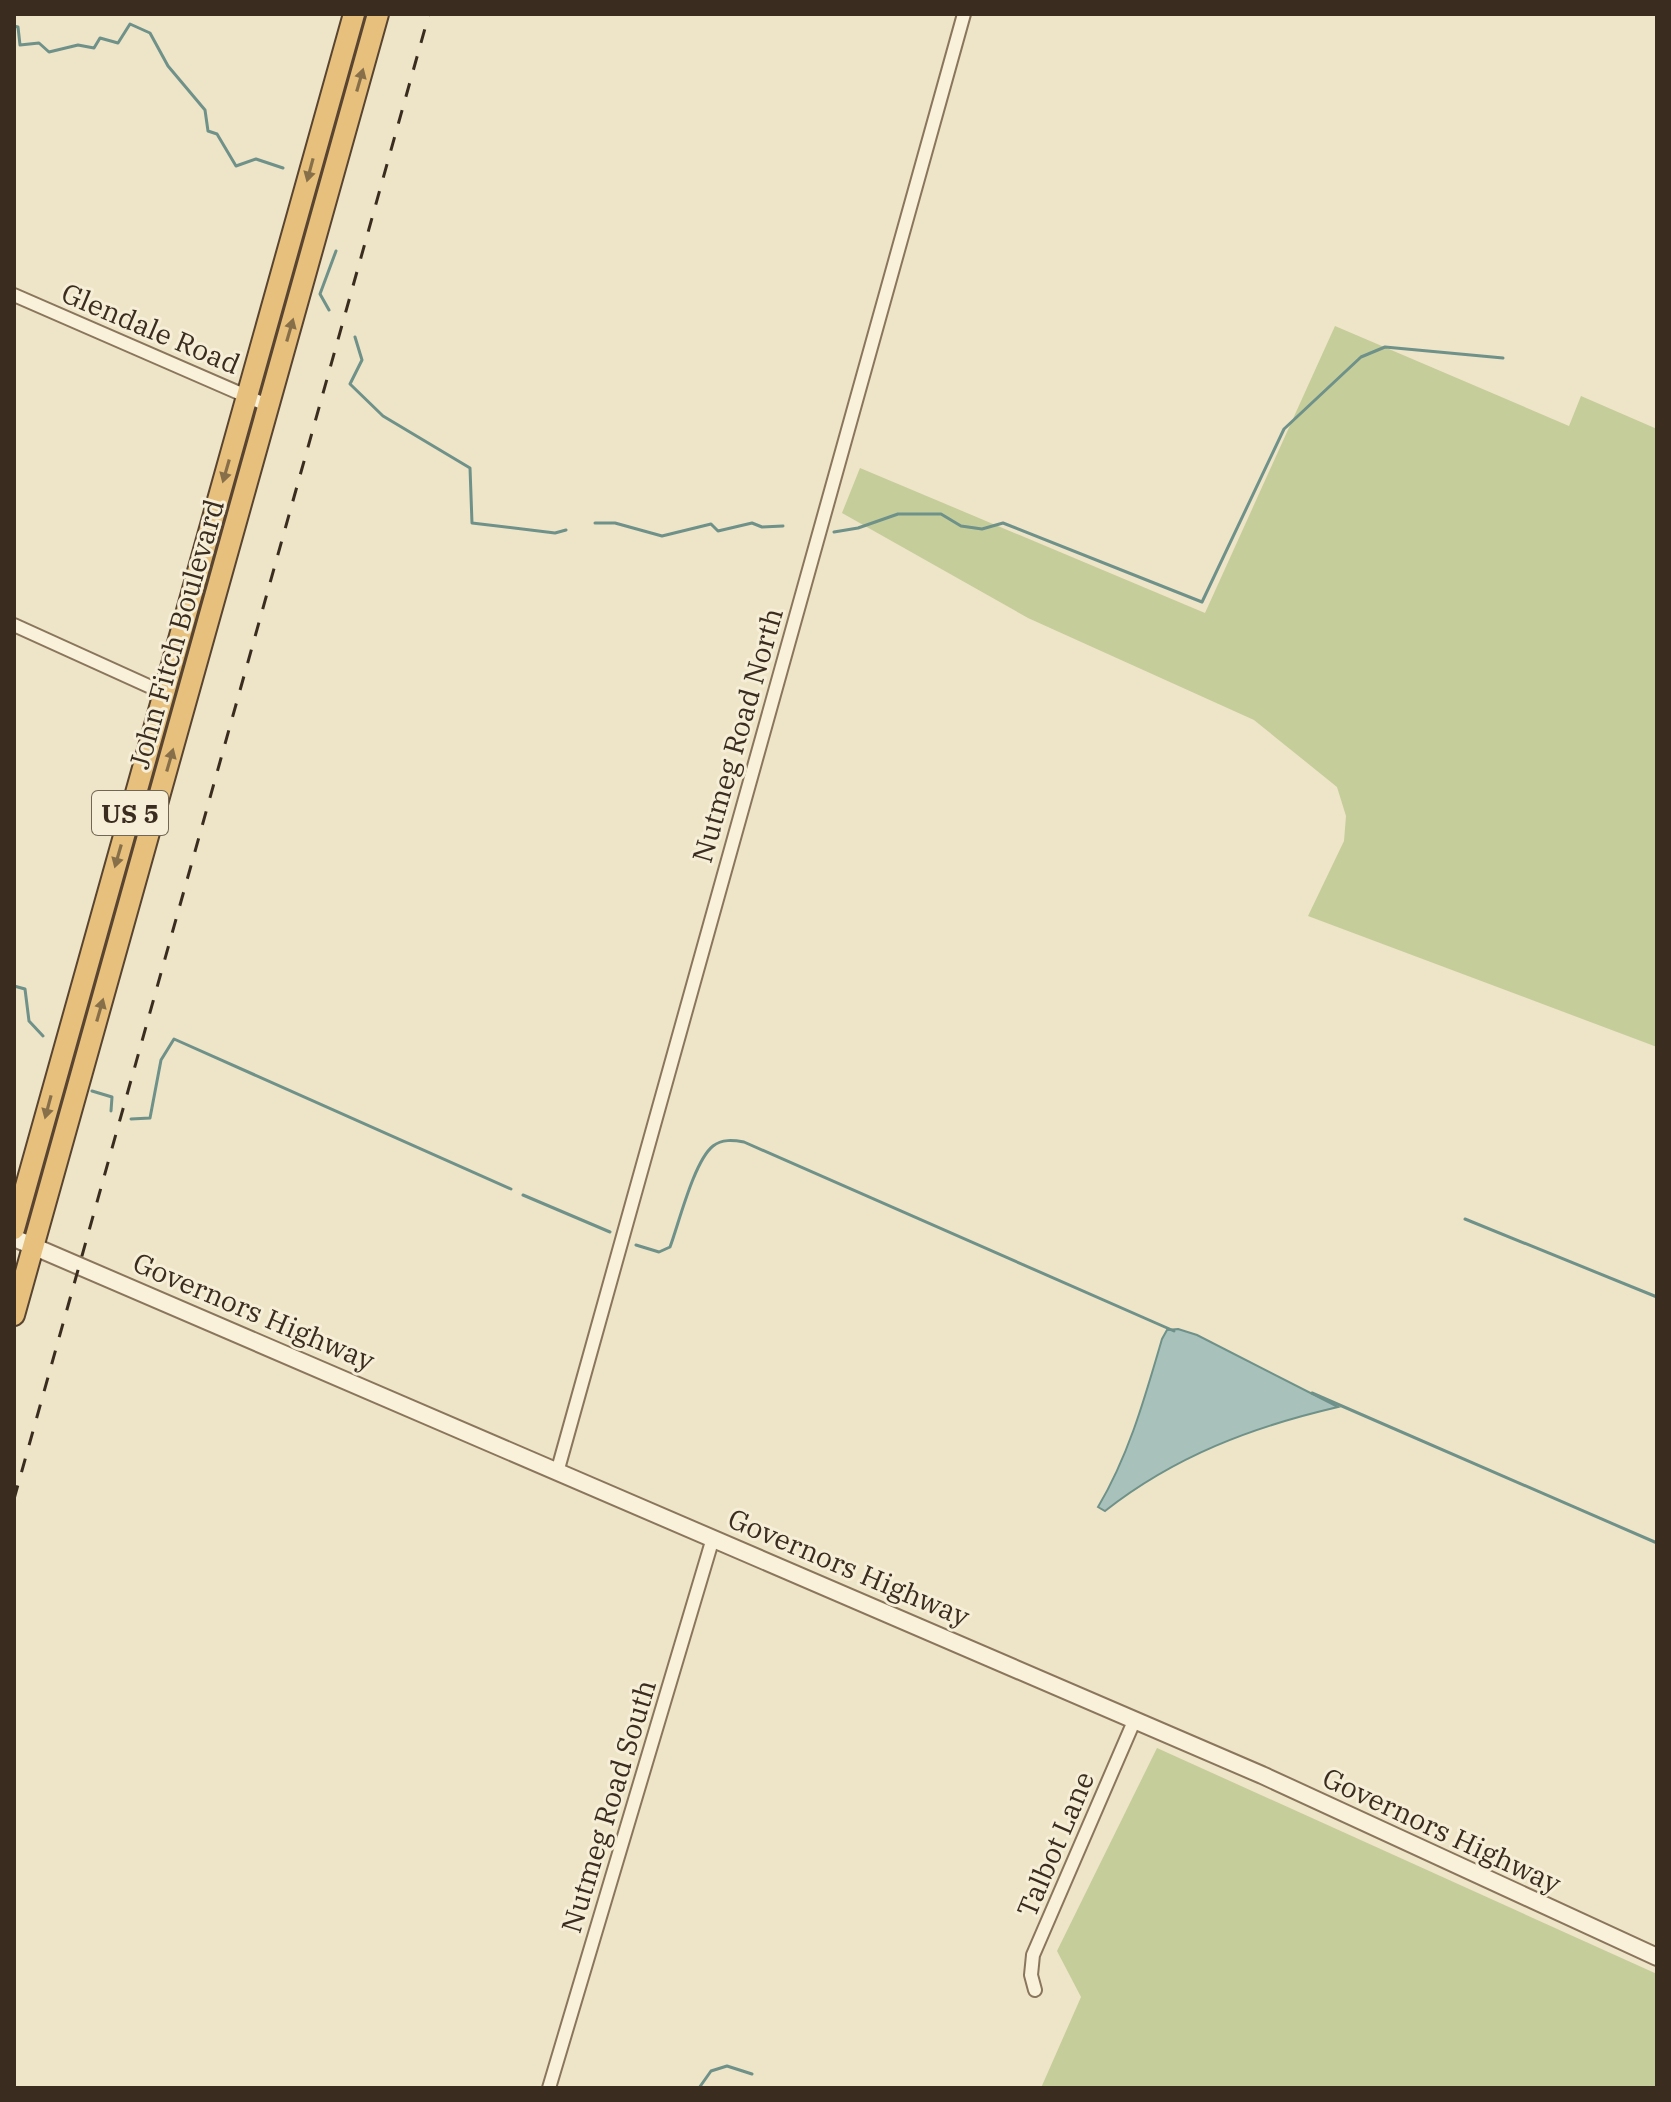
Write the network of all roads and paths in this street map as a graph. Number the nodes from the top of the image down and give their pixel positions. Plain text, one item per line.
1 (354, 14) edge
2 (378, 14) edge
3 (964, 14) edge
4 (14, 295) edge
5 (246, 396) junction
6 (269, 406) junction
7 (14, 625) edge
8 (164, 693) junction
9 (14, 1229) edge
10 (24, 1242) edge
11 (14, 1315) edge
12 (558, 1469) junction
13 (713, 1538) junction
14 (1135, 1719) junction
15 (1657, 1957) edge
16 (1035, 1990) dead end
17 (549, 2088) edge

1 -> 5 highway, John Fitch Boulevard / US 5
6 -> 2 highway, John Fitch Boulevard / US 5
3 - 12 street, Nutmeg Road North
4 - 5 street, Glendale Road
5 - 6 street, Glendale Road
5 -> 8 highway, John Fitch Boulevard / US 5
10 -> 6 highway, John Fitch Boulevard / US 5
7 - 8 street
8 -> 9 highway, John Fitch Boulevard / US 5
10 - 11 highway, John Fitch Boulevard / US 5
10 - 12 street, Governors Highway
12 - 13 street, Governors Highway
13 - 14 street, Governors Highway
13 - 17 street, Nutmeg Road South
14 - 15 street, Governors Highway
14 - 16 street, Talbot Lane

